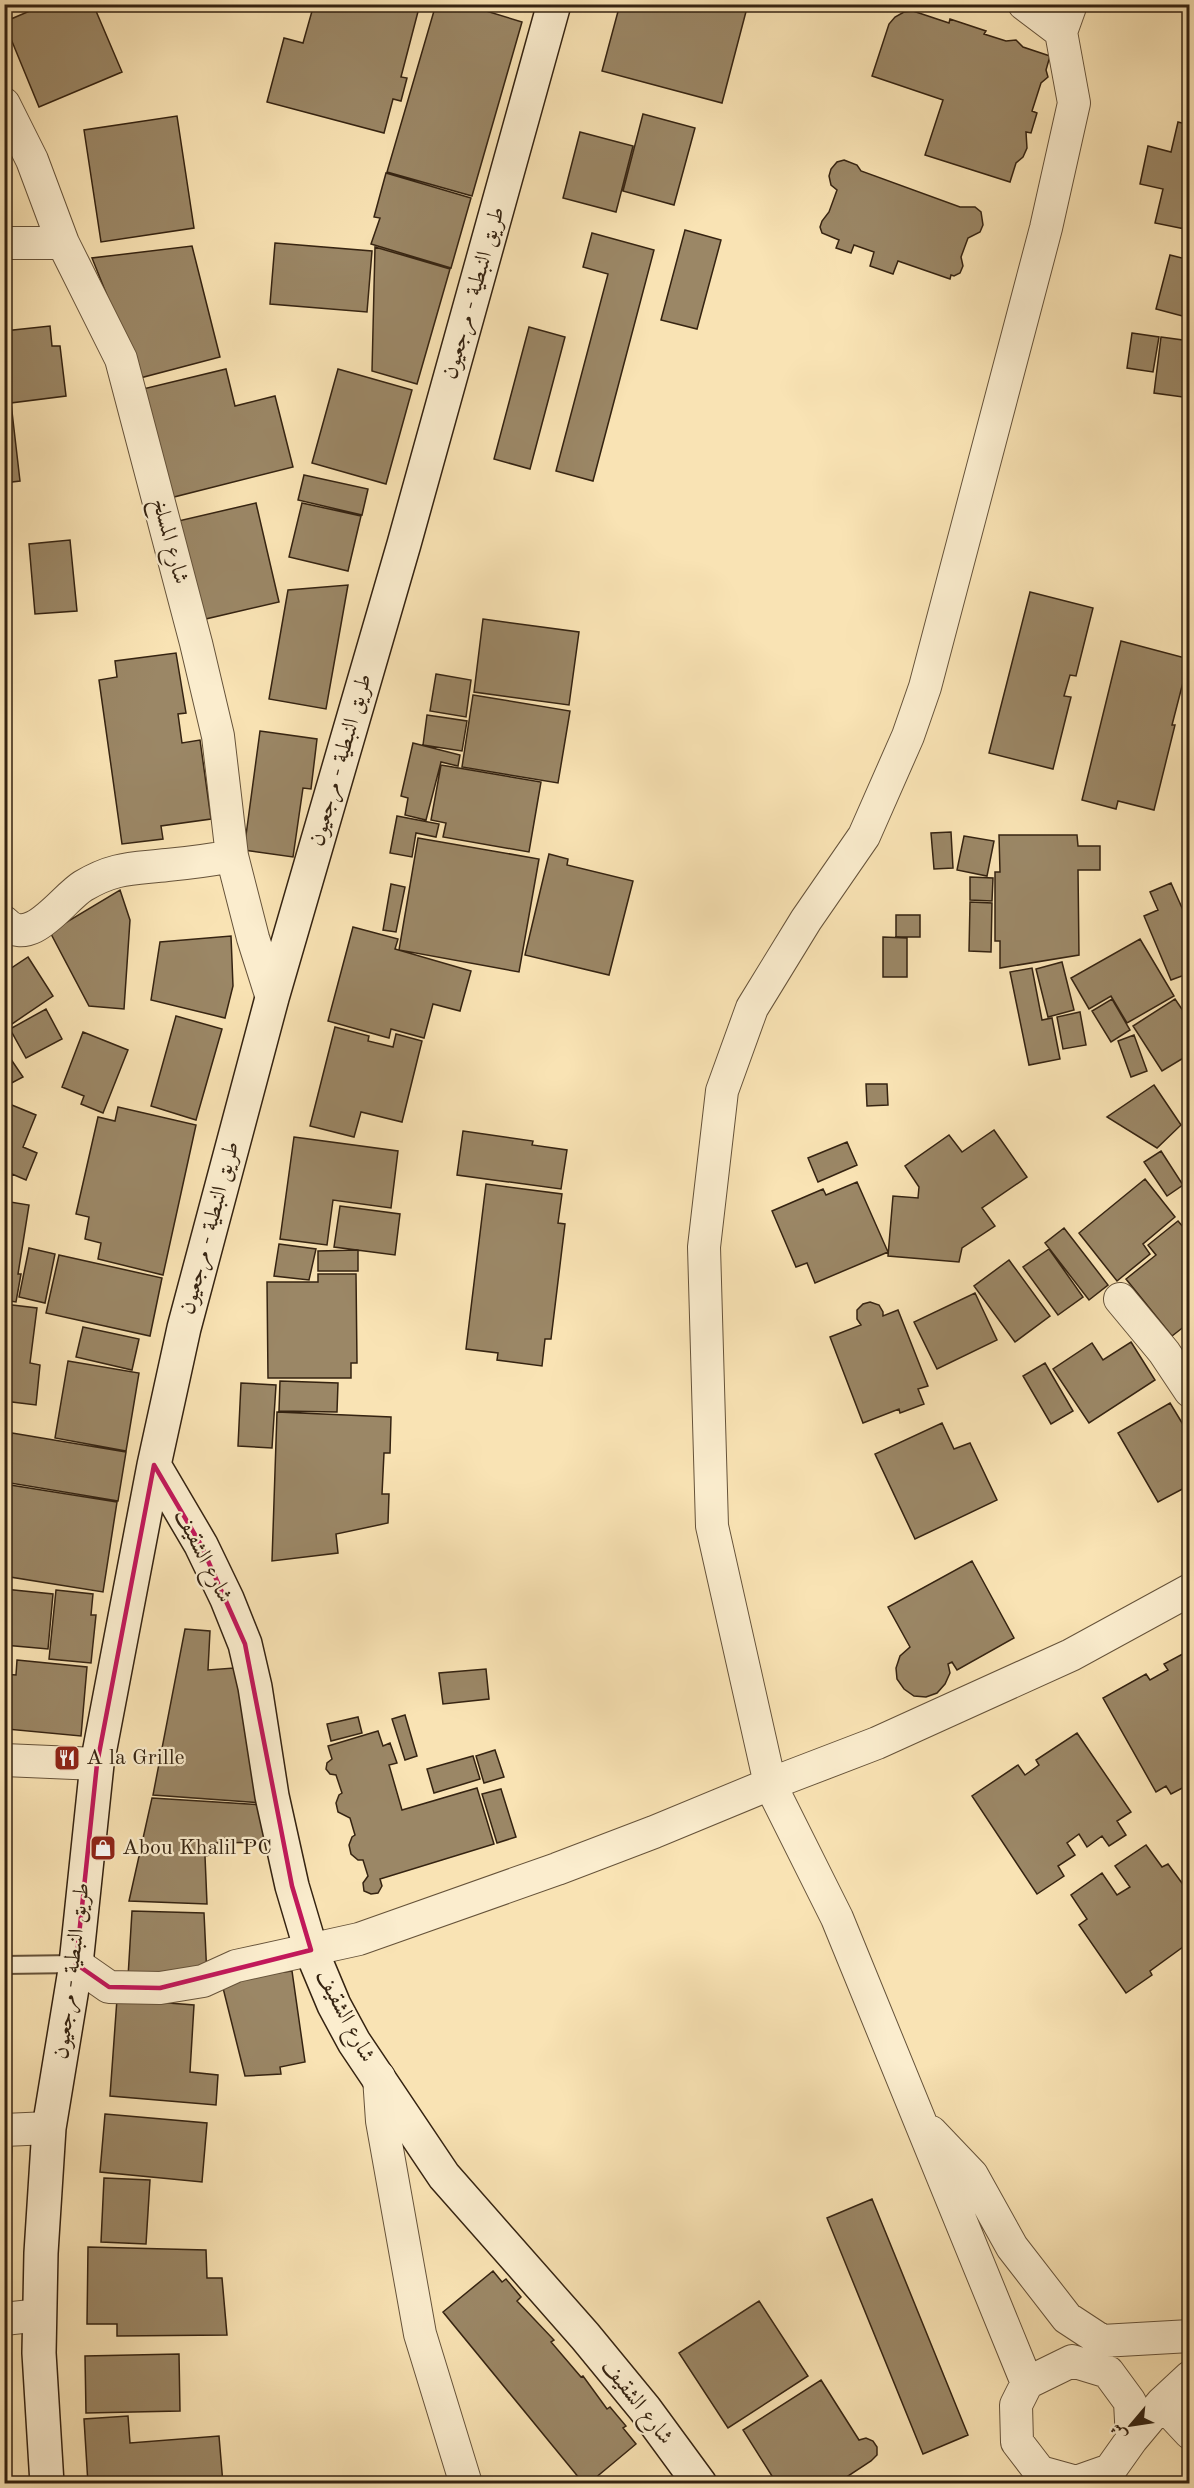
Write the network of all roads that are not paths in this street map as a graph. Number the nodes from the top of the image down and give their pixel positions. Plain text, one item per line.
1 (554, 4) edge
2 (1024, 4) edge
3 (1066, 18) edge
4 (4, 104) edge
5 (4, 243) edge
6 (63, 243) junction
7 (232, 856) junction
8 (4, 922) edge
9 (272, 998) junction
10 (1120, 1299) dead end
11 (1190, 1391) edge
12 (154, 1465) junction
13 (1190, 1590) edge
14 (4, 1760) edge
15 (97, 1764) junction
16 (770, 1784) junction
17 (310, 1950) junction
18 (75, 1964) junction
19 (4, 1965) edge
20 (379, 2077) junction
21 (918, 2119) junction
22 (50, 2128) junction
23 (4, 2130) edge
24 (40, 2315) junction
25 (4, 2319) edge
26 (1190, 2336) edge
27 (1097, 2355) junction
28 (1190, 2377) edge
29 (1027, 2383) junction
30 (1162, 2403) junction
31 (1190, 2433) edge
32 (1132, 2439) junction
33 (1035, 2478) edge
34 (1075, 2483) edge
35 (47, 2484) edge
36 (466, 2484) edge
37 (700, 2484) edge

1 - 9 main road, طريق النبطية - مرجعيون
2 - 3 street
3 - 16 street
4 - 6 street, شارع المسلخ
5 - 6 street
6 - 7 street, شارع المسلخ
7 - 8 street
7 - 9 street, شارع المسلخ
9 - 12 main road, طريق النبطية - مرجعيون
10 - 11 street
12 - 15 main road, طريق النبطية - مرجعيون
12 - 17 main road, شارع الشقيف
13 - 16 street
14 - 15 street
15 - 18 main road, طريق النبطية - مرجعيون
16 - 17 street
16 - 21 street
17 - 18 street
17 - 20 main road, شارع الشقيف
18 - 19 lane
18 - 22 main road, طريق النبطية - مرجعيون
20 - 36 street
20 - 37 main road, شارع الشقيف
21 - 27 street
21 - 29 street
22 - 23 street
22 - 24 main road, طريق النبطية - مرجعيون
24 - 25 street
24 - 35 main road, طريق النبطية - مرجعيون
26 - 27 street
27 - 29 street
27 - 32 street
28 - 30 street
29 - 33 street
30 - 31 street
30 - 32 street
32 - 34 street
33 - 34 street

